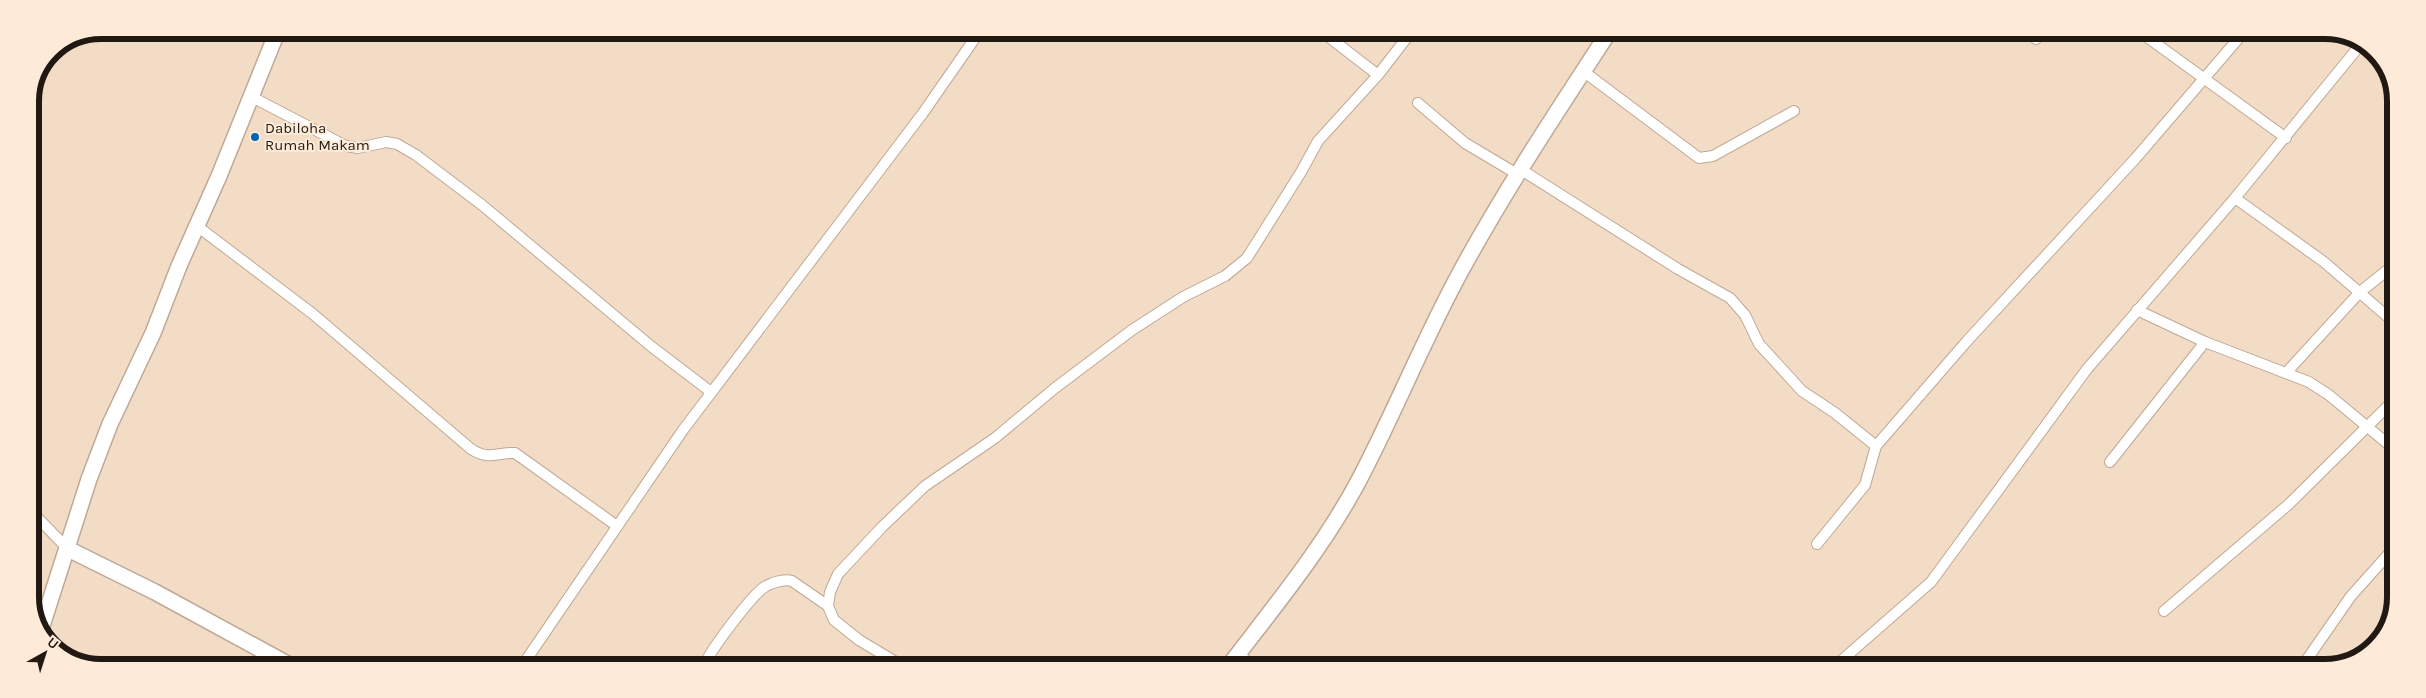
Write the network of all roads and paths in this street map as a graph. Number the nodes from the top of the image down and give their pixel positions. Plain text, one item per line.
1 (275, 39) edge
2 (974, 39) edge
3 (1331, 39) edge
4 (1406, 39) edge
5 (1604, 39) edge
6 (2150, 39) edge
7 (2238, 39) edge
8 (2358, 48) edge
9 (1583, 71) junction
10 (1378, 75) junction
11 (2205, 77) junction
12 (252, 97) junction
13 (1418, 103) dead end
14 (1794, 111) dead end
15 (2286, 138) junction
16 (1518, 171) junction
17 (2235, 198) junction
18 (197, 226) junction
19 (2387, 270) edge
20 (2360, 292) junction
21 (2137, 310) junction
22 (2387, 316) edge
23 (2205, 342) junction
24 (2286, 373) junction
25 (711, 392) junction
26 (2387, 407) edge
27 (2369, 426) junction
28 (2387, 443) edge
29 (1876, 446) junction
30 (2110, 462) dead end
31 (39, 519) edge
32 (617, 526) junction
33 (1817, 544) dead end
34 (68, 549) junction
35 (2387, 556) edge
36 (828, 606) junction
37 (2164, 611) dead end
38 (43, 622) edge
39 (1238, 654) junction
40 (278, 659) edge
41 (527, 659) edge
42 (707, 659) edge
43 (892, 659) edge
44 (1234, 659) edge
45 (1244, 659) edge
46 (1844, 659) edge
47 (2307, 659) edge

1 - 12 street
2 - 25 street
3 - 10 street
4 - 10 street
5 - 9 street
6 - 11 street
7 - 11 street
8 - 15 street
9 - 14 street
9 - 16 street
10 - 36 street
11 - 15 street
11 - 29 street
12 - 18 street
12 - 25 street
13 - 16 street
15 - 17 street
16 - 29 street
16 - 39 street
17 - 20 street
17 - 21 street
18 - 32 street
18 - 34 street
19 - 20 street
20 - 22 street
20 - 24 street
21 - 23 street
21 - 46 street
23 - 24 street
23 - 30 street
24 - 27 street
25 - 32 street
26 - 27 street
27 - 28 street
27 - 37 street
29 - 33 street
31 - 34 street
32 - 41 street
34 - 38 street
34 - 40 street
35 - 47 street
36 - 42 street
36 - 43 street
39 - 44 street
39 - 45 street

